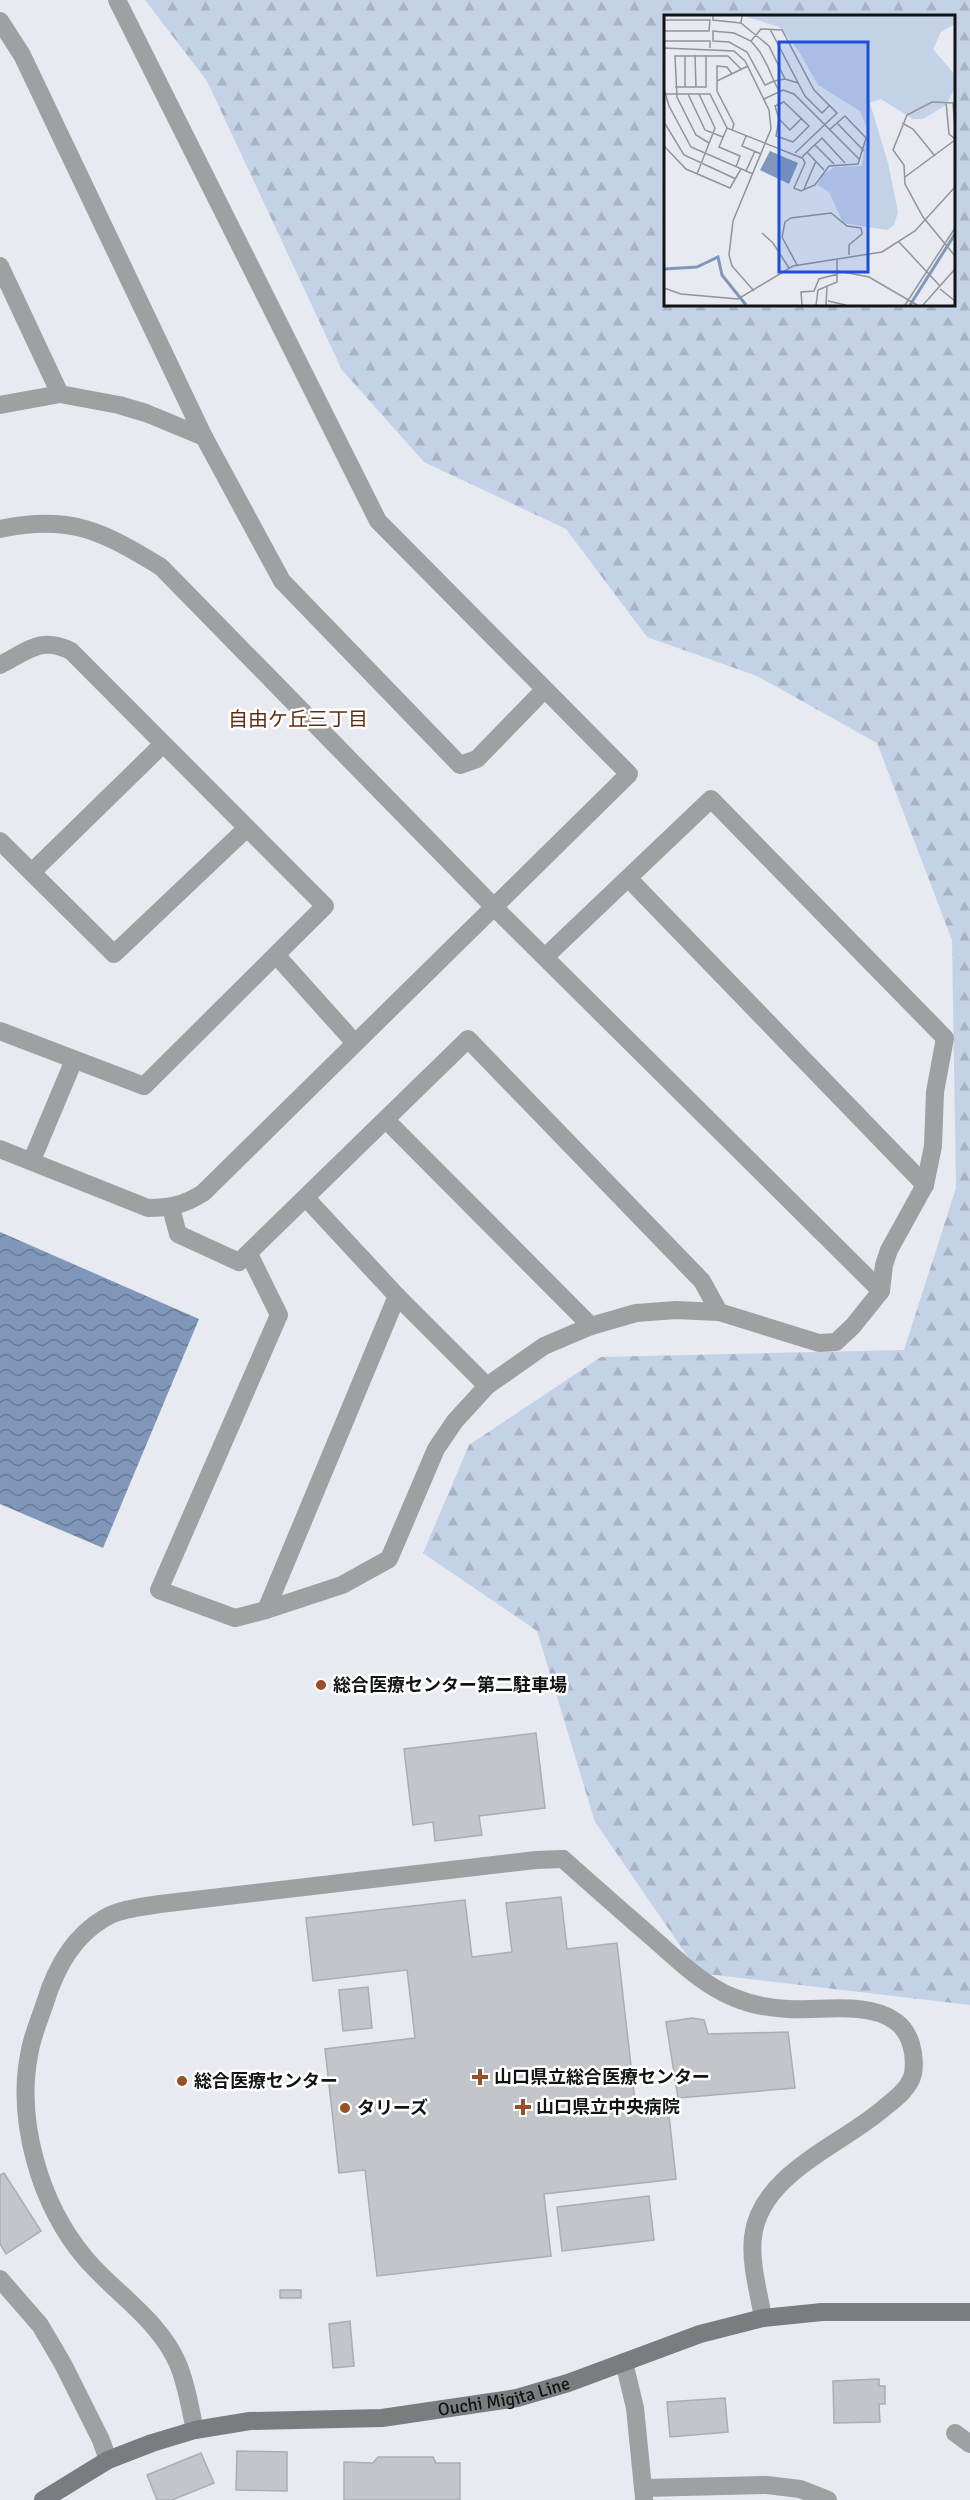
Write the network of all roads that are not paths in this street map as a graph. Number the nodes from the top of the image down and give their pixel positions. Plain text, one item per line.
1 (117, 0) edge
2 (0, 21) edge
3 (0, 266) edge
4 (60, 394) junction
5 (0, 405) edge
6 (204, 437) junction
7 (0, 528) edge
8 (0, 665) edge
9 (544, 690) junction
10 (162, 745) junction
11 (247, 828) junction
12 (0, 841) edge
13 (32, 872) junction
14 (629, 879) junction
15 (493, 906) junction
16 (277, 956) junction
17 (545, 957) junction
18 (0, 1031) edge
19 (355, 1043) junction
20 (74, 1060) junction
21 (386, 1120) junction
22 (0, 1149) edge
23 (32, 1160) junction
24 (925, 1185) junction
25 (306, 1198) junction
26 (171, 1208) junction
27 (249, 1254) junction
28 (881, 1291) junction
29 (397, 1296) junction
30 (719, 1312) junction
31 (591, 1326) junction
32 (488, 1386) junction
33 (266, 1610) junction
34 (0, 2279) edge
35 (970, 2312) edge
36 (763, 2318) junction
37 (624, 2362) junction
38 (195, 2430) junction
39 (108, 2460) junction
40 (644, 2494) edge
41 (43, 2500) edge
42 (828, 2500) edge

1 - 9 street
2 - 6 street
3 - 4 street
4 - 5 street
4 - 6 street
6 - 9 street
7 - 15 street
8 - 10 street
9 - 15 street
10 - 11 street
10 - 13 street
11 - 13 street
11 - 16 street
12 - 13 street
14 - 17 street
14 - 24 street
14 - 24 street
15 - 17 street
15 - 19 street
16 - 19 street
16 - 20 street
17 - 28 street
18 - 20 street
19 - 26 street
20 - 23 street
21 - 25 street
21 - 30 street
21 - 31 street
22 - 23 street
23 - 26 street
24 - 28 street
25 - 27 street
25 - 29 street
26 - 27 street
27 - 33 street
28 - 30 street
29 - 32 street
29 - 33 street
30 - 31 street
31 - 32 street
32 - 33 street
34 - 39 street
35 - 36 main road, Ouchi Migita Line
36 - 37 main road, Ouchi Migita Line
36 - 38 street
37 - 38 main road, Ouchi Migita Line
37 - 40 street
38 - 39 main road, Ouchi Migita Line
39 - 41 main road, Ouchi Migita Line
40 - 42 street

